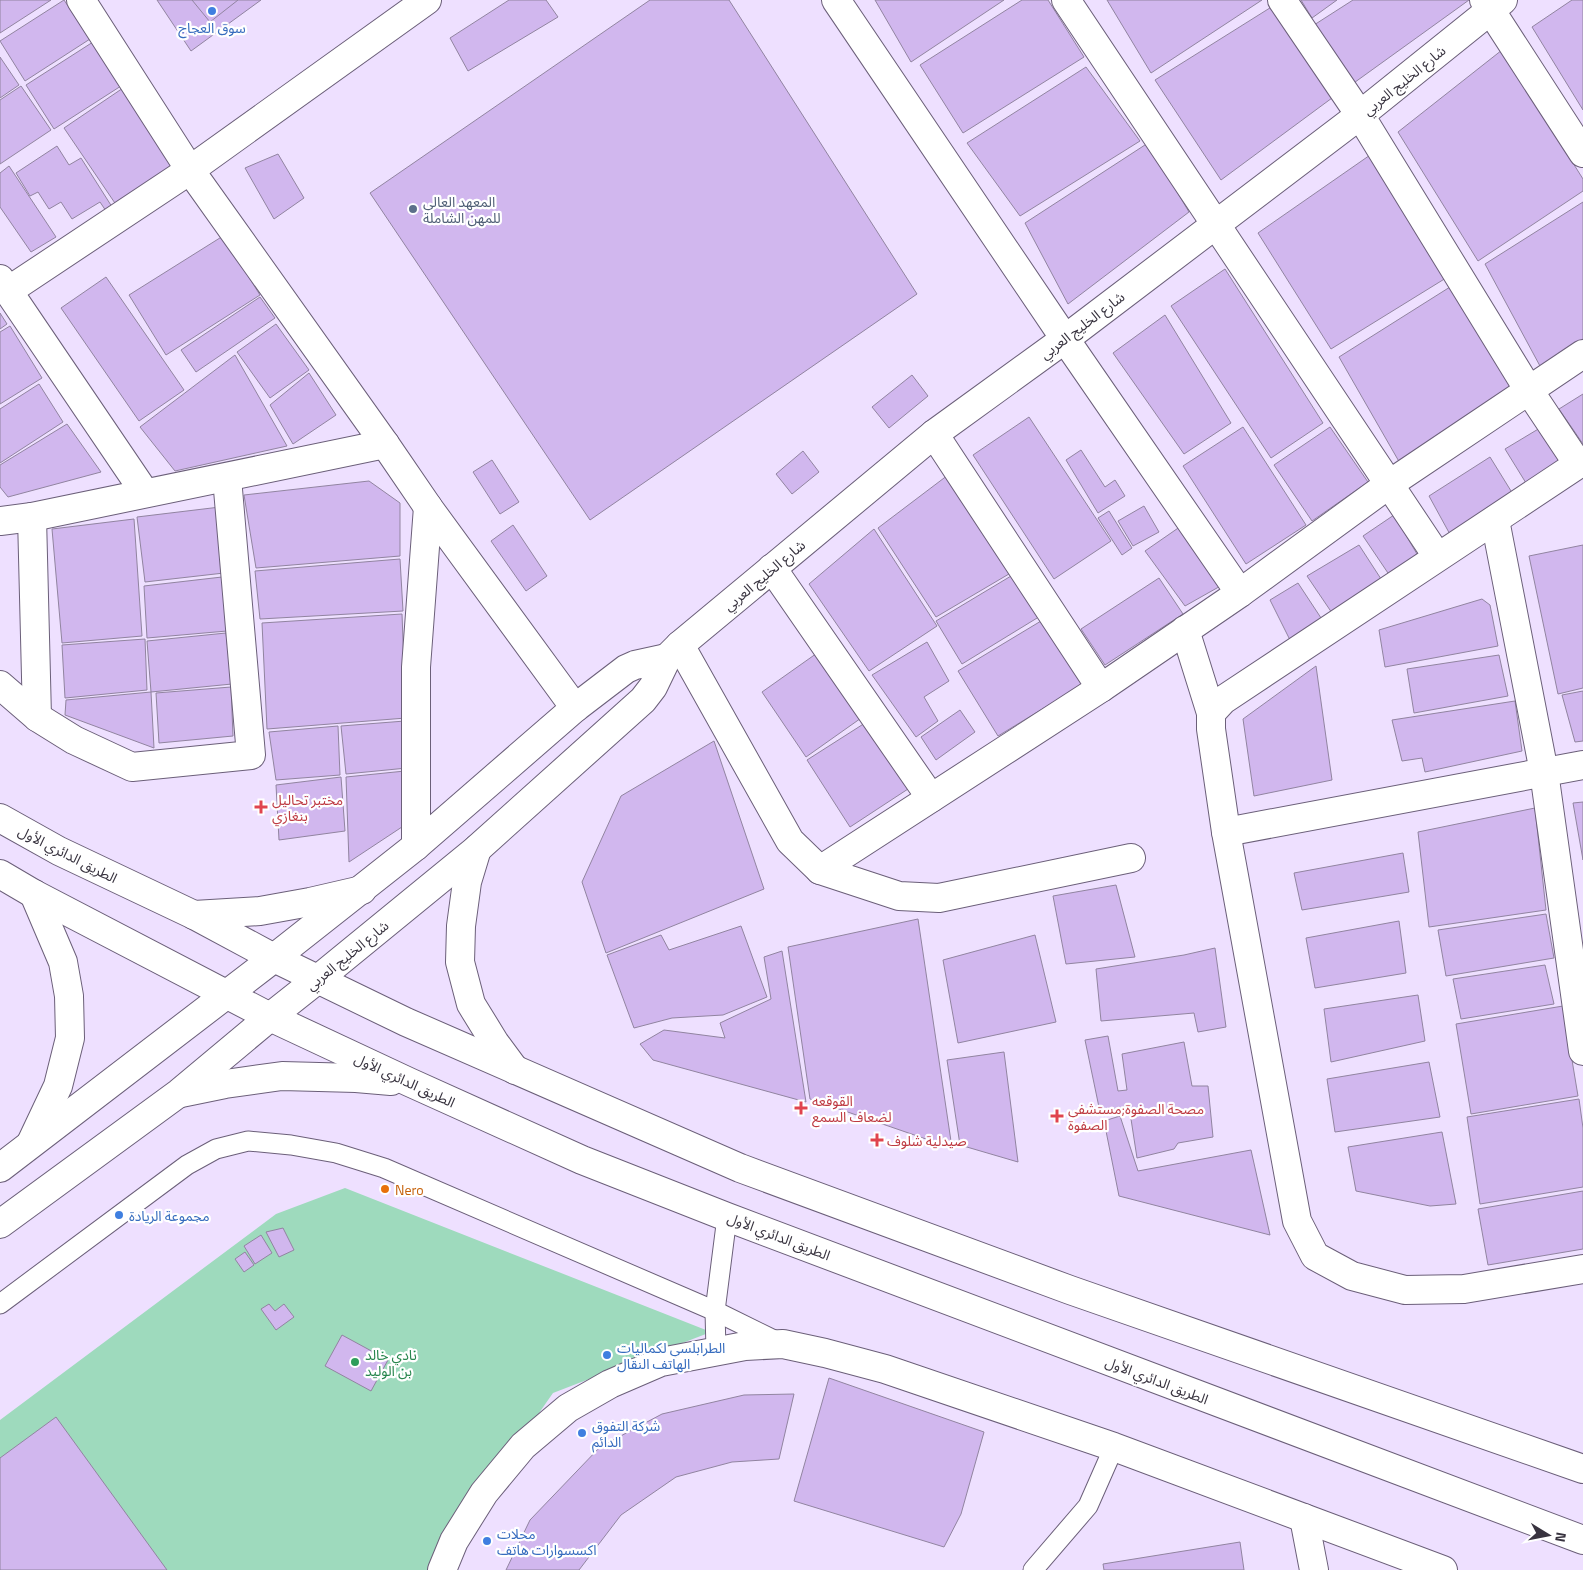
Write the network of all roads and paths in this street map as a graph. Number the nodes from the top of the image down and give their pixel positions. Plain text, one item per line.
1 (81, 0) edge
2 (427, 0) edge
3 (836, 0) edge
4 (1066, 0) edge
5 (1282, 0) edge
6 (1492, 3) edge
7 (1360, 115) junction
8 (1583, 153) edge
9 (190, 170) junction
10 (1215, 224) junction
11 (4, 285) edge
12 (1065, 338) junction
13 (1583, 354) edge
14 (1528, 389) junction
15 (934, 434) junction
16 (385, 444) junction
17 (1581, 462) edge
18 (227, 478) junction
19 (1388, 485) junction
20 (145, 493) junction
21 (428, 507) junction
22 (32, 517) junction
23 (1495, 520) junction
24 (0, 521) edge
25 (1437, 556) junction
26 (772, 568) junction
27 (1240, 593) junction
28 (1185, 630) junction
29 (674, 652) junction
30 (0, 685) edge
31 (1101, 688) junction
32 (575, 708) junction
33 (1211, 713) junction
34 (37, 717) junction
35 (1583, 766) edge
36 (1544, 772) junction
37 (931, 798) junction
38 (0, 818) edge
39 (1226, 832) junction
40 (416, 846) junction
41 (477, 849) junction
42 (1131, 858) dead end
43 (820, 870) junction
44 (0, 874) edge
45 (362, 890) junction
46 (34, 894) junction
47 (194, 915) junction
48 (274, 958) junction
49 (318, 979) junction
50 (226, 995) junction
51 (270, 1017) junction
52 (1583, 1051) edge
53 (516, 1071) junction
54 (409, 1082) junction
55 (179, 1093) junction
56 (30, 1146) junction
57 (0, 1168) edge
58 (726, 1217) junction
59 (0, 1224) edge
60 (1583, 1269) edge
61 (0, 1304) edge
62 (715, 1312) junction
63 (783, 1344) junction
64 (716, 1351) junction
65 (1114, 1447) junction
66 (1583, 1469) edge
67 (1304, 1518) junction
68 (1583, 1540) edge
69 (442, 1570) edge
70 (1033, 1570) edge
71 (1314, 1570) edge
72 (1443, 1570) edge

1 - 9 street
2 - 9 street
3 - 12 street
4 - 10 street
5 - 7 street
6 - 7 street, شارع الخليج العربي
6 - 8 street
7 - 10 street, شارع الخليج العربي
7 - 14 street
9 - 11 street
9 - 16 street
10 - 12 street, شارع الخليج العربي
10 - 19 street
11 - 20 street
12 - 15 street, شارع الخليج العربي
12 - 27 street
13 - 14 street
14 - 17 street
14 - 19 street
15 - 26 street, شارع الخليج العربي
15 - 31 street
16 - 18 street
16 - 21 street
17 - 23 street
18 - 20 street
18 - 34 street
19 - 25 street
19 - 27 street
20 - 22 street
21 - 32 street
21 - 40 street
22 - 24 street
22 - 34 street
23 - 25 street
23 - 36 street
25 - 33 street
26 - 29 street, شارع الخليج العربي
26 - 37 street
27 - 28 street
28 - 31 street
28 - 33 street
29 - 32 street, شارع الخليج العربي
29 - 41 street, شارع الخليج العربي
29 - 43 street
30 - 34 street
31 - 37 street
32 - 40 street, شارع الخليج العربي
33 - 39 street
35 - 36 street
36 - 39 street
36 - 52 street
37 - 43 street
38 - 47 street, الطريق الدائري الأول
39 - 60 street
40 - 45 street, شارع الخليج العربي
41 - 49 street, شارع الخليج العربي
41 - 53 street
42 - 43 street
44 - 46 street, الطريق الدائري الأول
45 - 47 street
45 - 48 street, شارع الخليج العربي
46 - 50 street, الطريق الدائري الأول
46 - 56 street
47 - 48 street, الطريق الدائري الأول
48 - 49 street, الطريق الدائري الأول
48 - 50 street, شارع الخليج العربي
49 - 51 street, شارع الخليج العربي
49 - 53 street, الطريق الدائري الأول
50 - 51 street, الطريق الدائري الأول
50 - 56 street, شارع الخليج العربي
51 - 54 street, الطريق الدائري الأول
51 - 55 street, شارع الخليج العربي
53 - 66 street, الطريق الدائري الأول
54 - 55 street
54 - 58 street, الطريق الدائري الأول
55 - 59 street, شارع الخليج العربي
56 - 57 street, شارع الخليج العربي
58 - 62 lane
58 - 68 street, الطريق الدائري الأول
61 - 62 lane
62 - 63 lane
62 - 64 lane
63 - 64 street
63 - 65 street
64 - 69 street
65 - 67 street
65 - 70 lane
67 - 71 street
67 - 72 street

